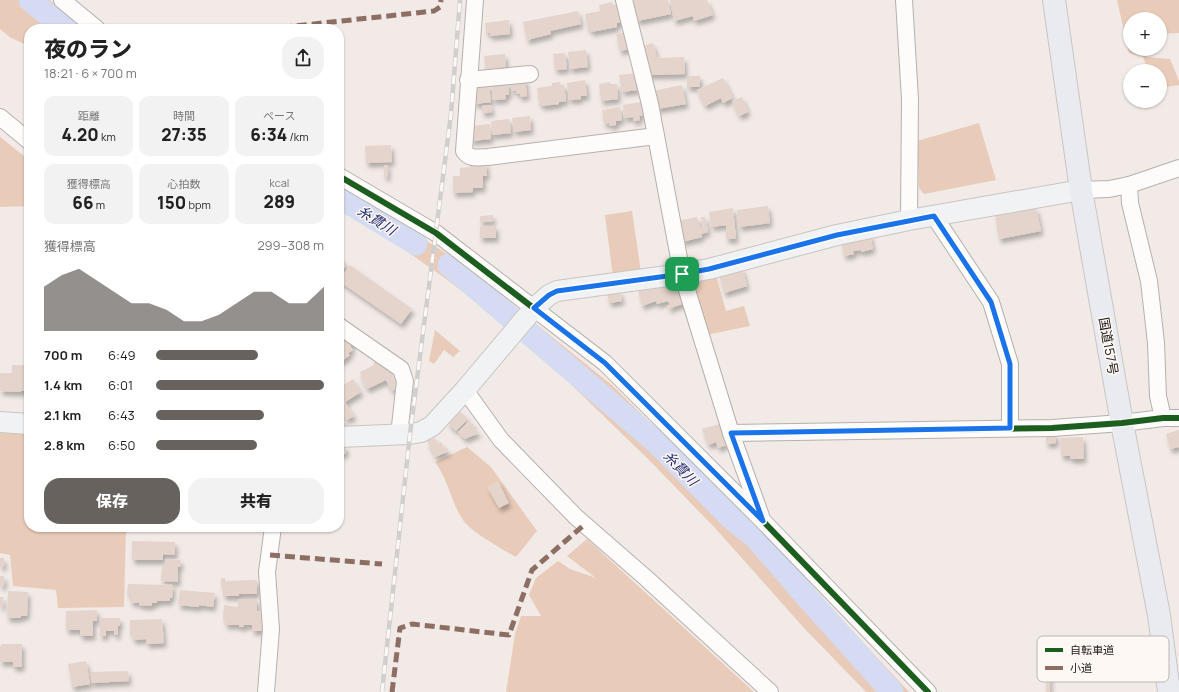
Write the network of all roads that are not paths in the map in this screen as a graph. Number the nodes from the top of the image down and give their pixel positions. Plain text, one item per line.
1 (62, 0) edge
2 (475, 0) edge
3 (624, 0) edge
4 (904, 0) edge
5 (1054, 0) edge
6 (91, 24) edge
7 (530, 74) dead end
8 (468, 80) junction
9 (0, 117) edge
10 (656, 136) junction
11 (24, 137) edge
12 (1179, 168) edge
13 (344, 179) edge
14 (1129, 185) junction
15 (1081, 190) junction
16 (934, 216) junction
17 (909, 220) junction
18 (682, 274) junction
19 (531, 312) junction
20 (344, 329) edge
21 (465, 390) junction
22 (1163, 418) junction
23 (1179, 418) edge
24 (0, 422) edge
25 (1122, 423) junction
26 (24, 424) edge
27 (1010, 428) junction
28 (731, 433) junction
29 (399, 435) junction
30 (344, 437) edge
31 (763, 521) junction
32 (272, 532) edge
33 (1163, 636) edge
34 (1169, 668) edge
35 (1171, 678) edge
36 (266, 692) edge
37 (770, 692) edge
38 (928, 692) edge

1 - 6 street
2 - 8 street
3 - 10 street
4 - 17 street
5 - 15 highway, 国道157号
7 - 8 street
8 - 10 street
9 - 11 street
10 - 18 street
12 - 14 street
13 - 19 street
14 - 15 street
14 - 22 street
15 - 16 main road
15 - 25 highway, 国道157号
16 - 17 main road
16 - 27 street
17 - 18 main road
18 - 19 main road
18 - 28 street
19 - 21 main road
19 - 31 street
20 - 29 street
21 - 29 main road
21 - 37 street
22 - 23 street
22 - 25 street
24 - 26 main road
25 - 27 street
25 - 33 highway, 国道157号
27 - 28 street
28 - 31 street
29 - 30 main road
31 - 38 street
32 - 36 street
34 - 35 highway, 国道157号

